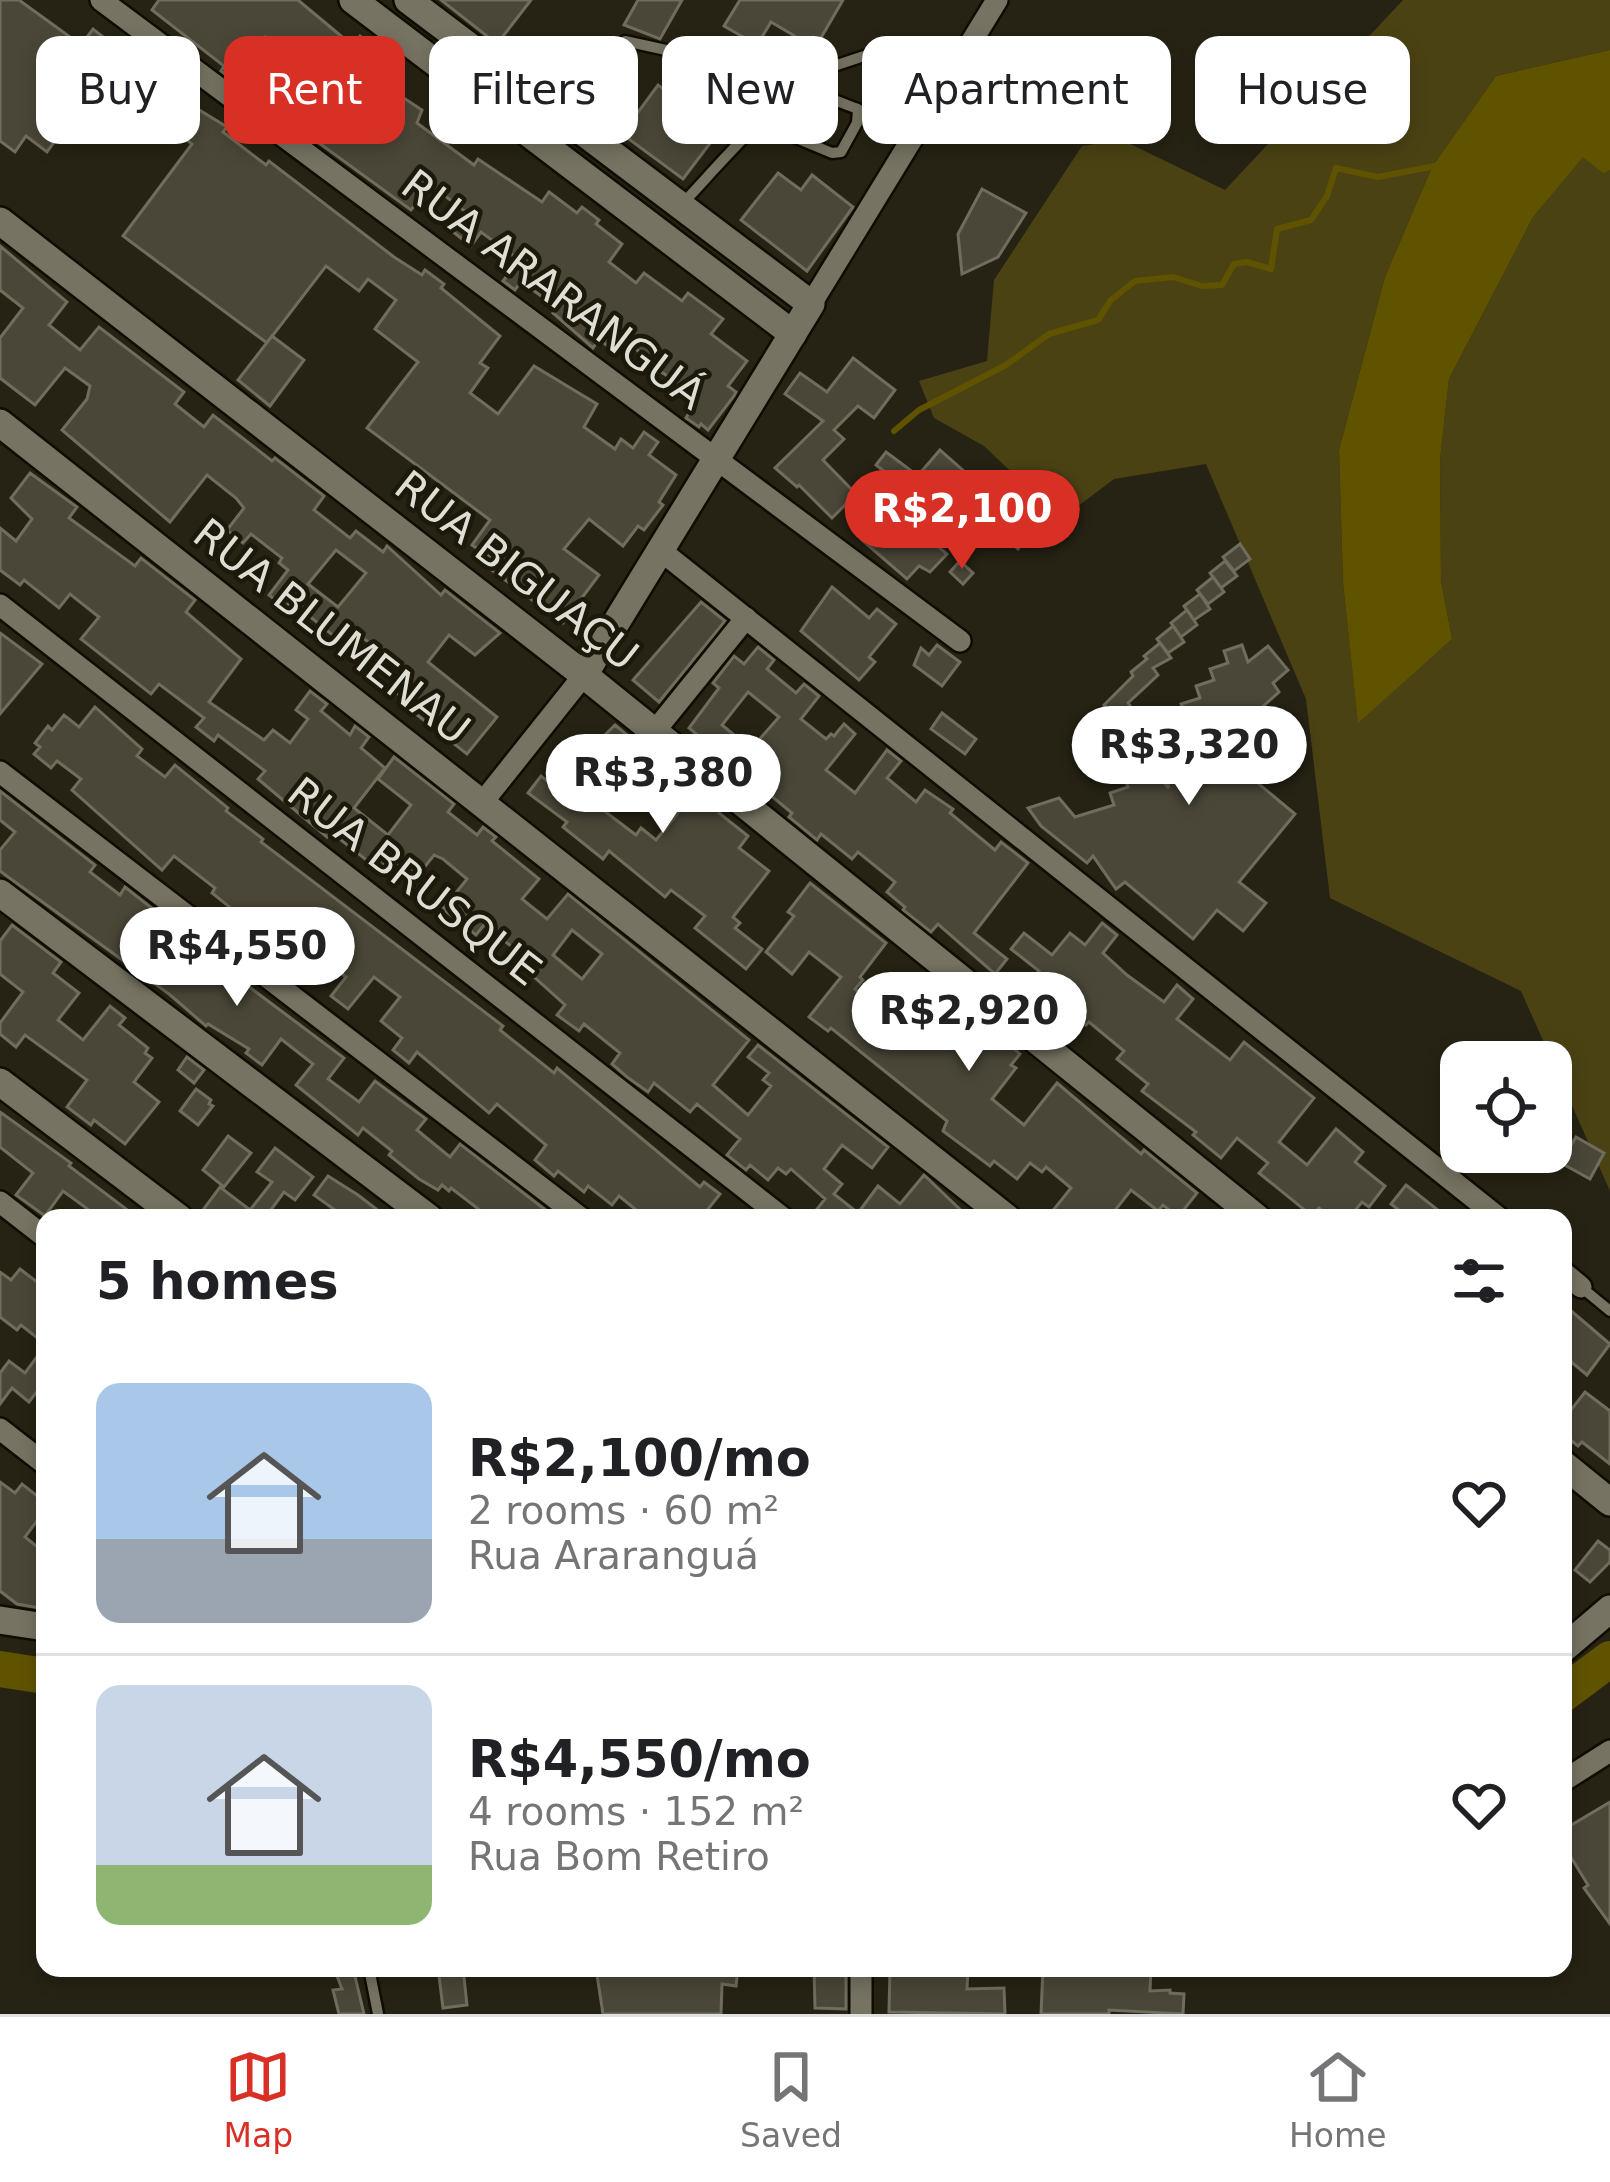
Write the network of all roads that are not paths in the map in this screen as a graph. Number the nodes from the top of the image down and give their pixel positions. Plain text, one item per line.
1 (101, 0) edge
2 (353, 0) edge
3 (409, 0) edge
4 (997, 0) edge
5 (457, 36) edge
6 (975, 36) edge
7 (638, 44) edge
8 (862, 57) edge
9 (760, 123) joint
10 (600, 144) edge
11 (740, 144) edge
12 (909, 144) edge
13 (680, 206) junction
14 (0, 220) edge
15 (811, 304) junction
16 (793, 334) junction
17 (0, 423) edge
18 (716, 459) junction
19 (660, 550) junction
20 (0, 605) edge
21 (746, 618) junction
22 (960, 641) dead end
23 (584, 675) junction
24 (654, 732) junction
25 (0, 772) edge
26 (482, 803) junction
27 (0, 893) edge
28 (0, 1082) edge
29 (0, 1202) edge
30 (167, 1209) edge
31 (417, 1209) edge
32 (569, 1209) edge
33 (772, 1209) edge
34 (995, 1209) edge
35 (1246, 1209) edge
36 (1482, 1209) edge
37 (36, 1230) edge
38 (1572, 1280) edge
39 (1581, 1287) joint
40 (1610, 1311) edge
41 (0, 1430) edge
42 (36, 1457) edge
43 (1572, 1471) edge
44 (1610, 1502) edge
45 (1610, 1609) edge
46 (0, 1620) edge
47 (36, 1626) edge
48 (1572, 1641) edge
49 (1610, 1751) edge
50 (1572, 1775) edge
51 (371, 1977) edge
52 (861, 1977) edge
53 (378, 2014) edge
54 (861, 2014) edge

1 - 18 street, RUA ARARANGUÁ
2 - 16 street
3 - 5 street
4 - 6 street
7 - 8 lane
9 - 9 lane
10 - 13 street
11 - 13 lane
12 - 15 street
13 - 15 street
14 - 23 street, RUA BIGUAÇU
15 - 16 street
16 - 18 street
17 - 26 street, RUA BLUMENAU
18 - 19 street
18 - 22 street, RUA ARARANGUÁ
19 - 21 street
19 - 23 street
20 - 33 street, RUA BRUSQUE
21 - 24 street
21 - 36 street
23 - 24 street, RUA BIGUAÇU
23 - 26 street
24 - 35 street, RUA BIGUAÇU
25 - 32 street
26 - 34 street, RUA BLUMENAU
27 - 31 street
28 - 30 street
29 - 37 street
38 - 39 street
39 - 40 lane
41 - 42 street
43 - 44 street
45 - 48 street
46 - 47 street
49 - 50 street
51 - 53 lane
52 - 54 street

